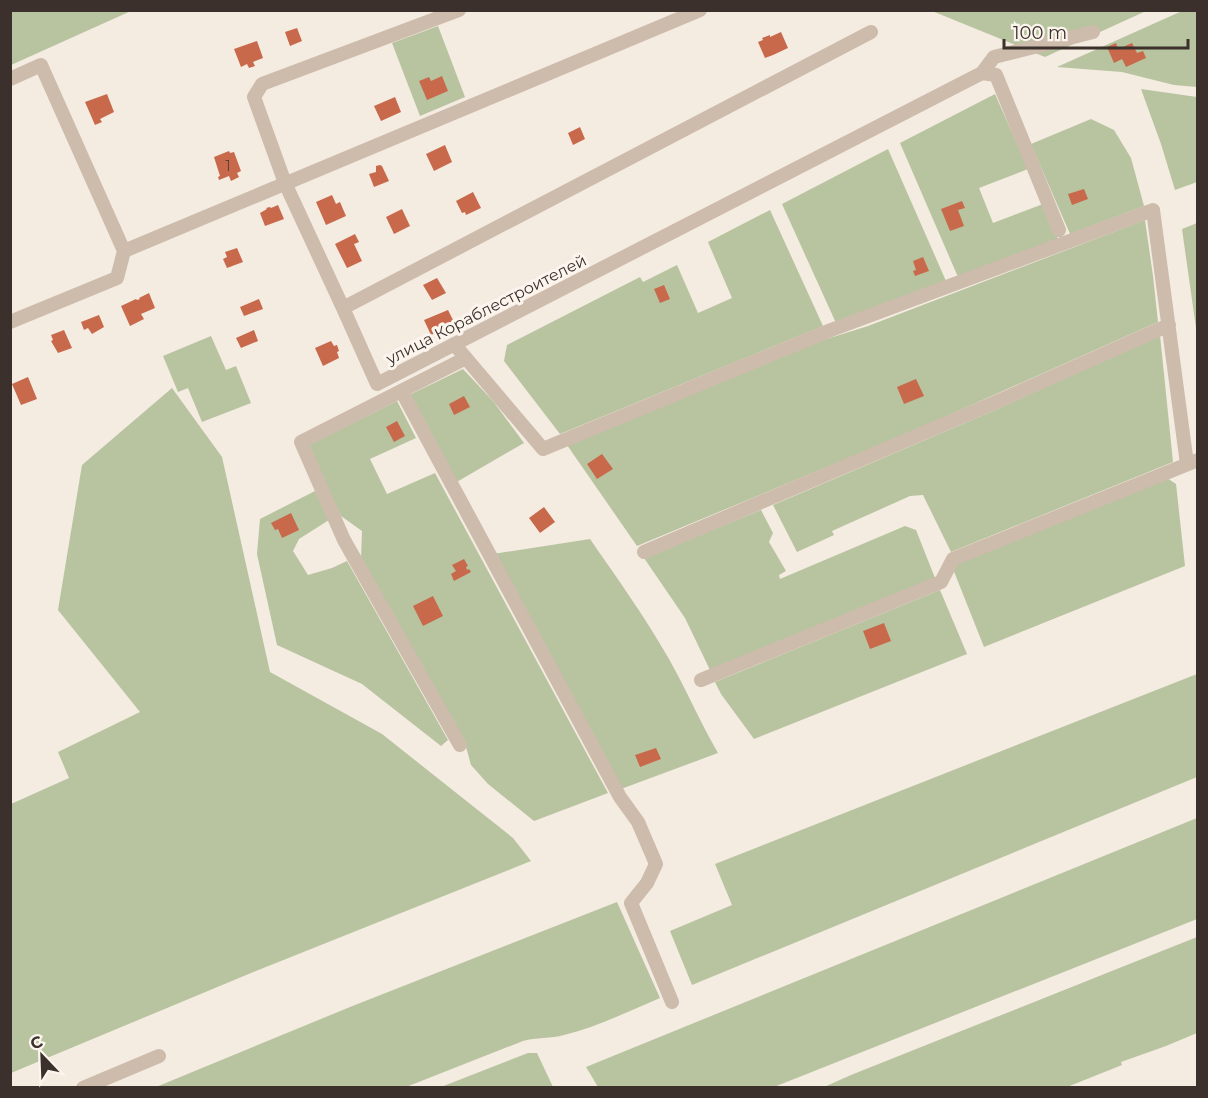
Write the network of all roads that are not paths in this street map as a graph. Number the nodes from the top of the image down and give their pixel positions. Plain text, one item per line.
1 (459, 10) edge
2 (700, 10) edge
3 (871, 32) dead end
4 (1093, 32) dead end
5 (982, 73) junction
6 (10, 79) edge
7 (285, 183) junction
8 (1059, 230) dead end
9 (124, 251) junction
10 (343, 308) junction
11 (10, 322) edge
12 (1169, 325) junction
13 (454, 344) junction
14 (466, 358) junction
15 (402, 392) junction
16 (1192, 462) edge
17 (644, 552) dead end
18 (701, 680) dead end
19 (460, 745) dead end
20 (672, 1002) dead end
21 (159, 1056) dead end
22 (82, 1088) edge

1 - 7 street, улица Кораблестроителей
2 - 7 street
3 - 10 street
4 - 5 street, улица Кораблестроителей
5 - 8 street
5 - 13 street, улица Кораблестроителей
6 - 9 street
7 - 9 street
7 - 10 street, улица Кораблестроителей
9 - 11 street
10 - 13 street, улица Кораблестроителей
12 - 14 street
12 - 16 street
12 - 17 street
13 - 14 street
14 - 15 street
15 - 19 street
15 - 20 street
16 - 18 street
21 - 22 street

